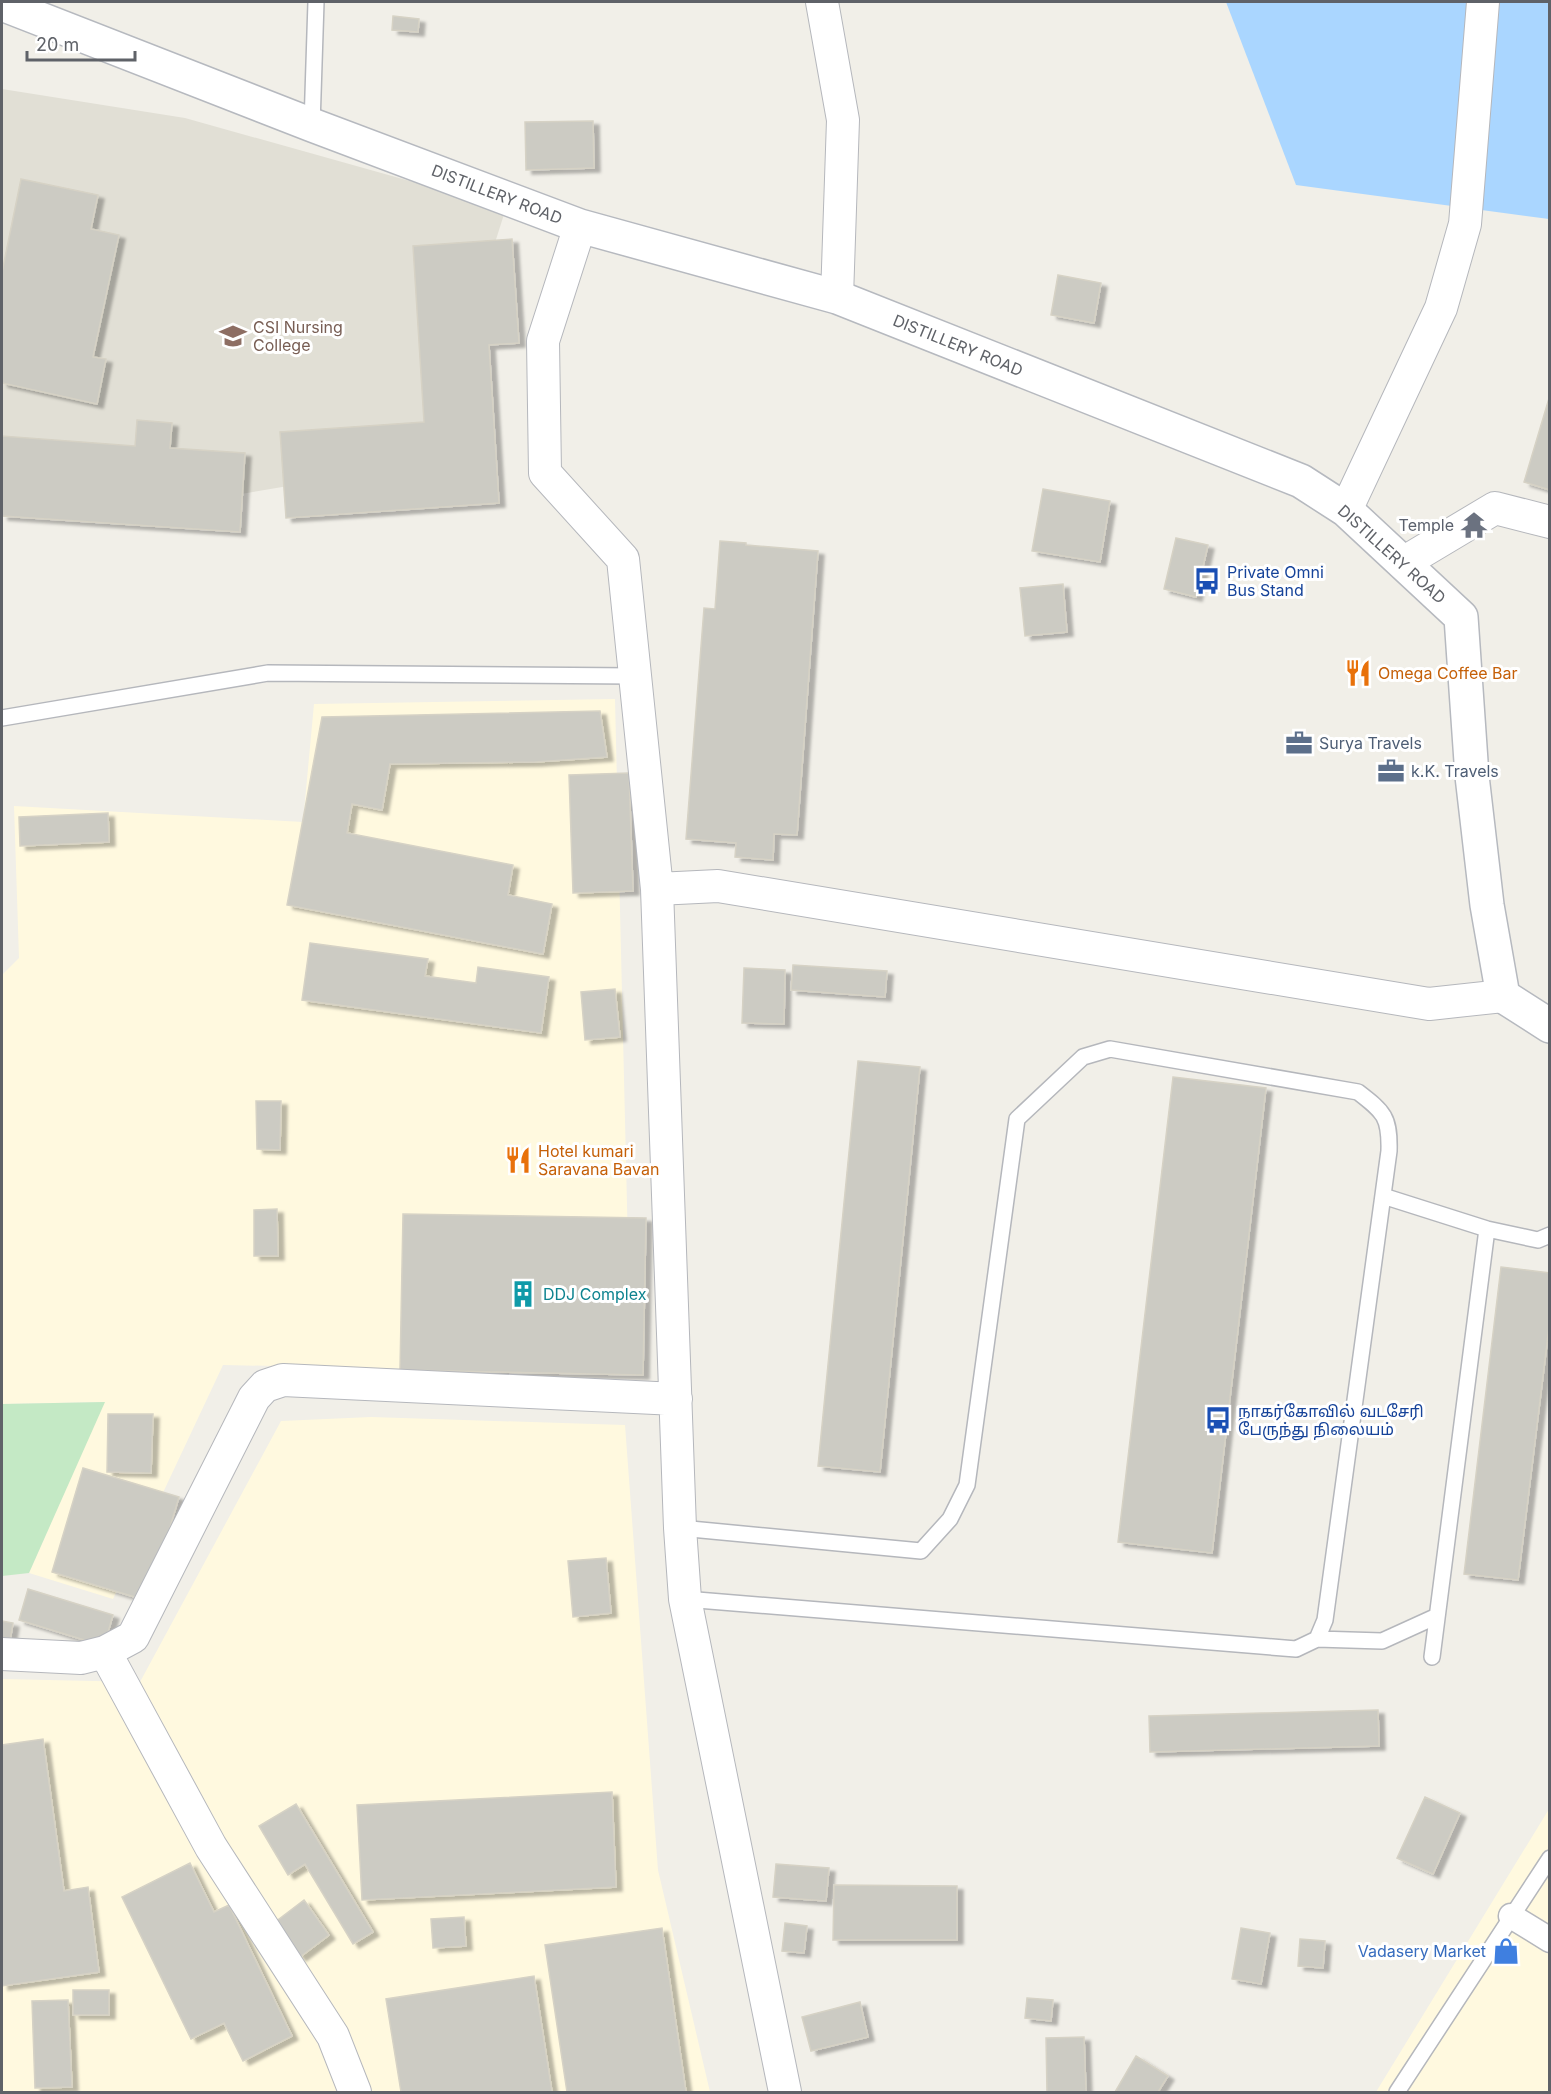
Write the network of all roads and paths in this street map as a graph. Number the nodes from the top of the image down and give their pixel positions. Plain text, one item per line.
1 (316, 2) edge
2 (822, 2) edge
3 (1483, 2) edge
4 (6, 4) edge
5 (312, 125) junction
6 (580, 226) junction
7 (837, 297) junction
8 (1346, 510) junction
9 (1550, 522) edge
10 (1403, 563) junction
11 (634, 676) junction
12 (2, 718) edge
13 (657, 889) junction
14 (1503, 996) junction
15 (1550, 1026) edge
16 (1383, 1196) junction
17 (1487, 1229) junction
18 (1550, 1235) edge
19 (676, 1399) junction
20 (680, 1528) junction
21 (685, 1599) junction
22 (1437, 1616) junction
23 (1317, 1639) junction
24 (105, 1652) junction
25 (2, 1654) edge
26 (1432, 1657) dead end
27 (1550, 1858) edge
28 (1511, 1916) junction
29 (1550, 1940) edge
30 (355, 2092) edge
31 (785, 2092) edge
32 (1397, 2092) edge

1 - 5 lane
2 - 7 street
3 - 8 street
4 - 5 main road, DISTILLERY ROAD
5 - 6 main road, DISTILLERY ROAD
6 - 7 main road, DISTILLERY ROAD
6 - 11 street
7 - 8 main road, DISTILLERY ROAD
8 - 10 main road, DISTILLERY ROAD
9 - 10 street
10 - 14 main road, DISTILLERY ROAD
11 - 12 lane
11 - 13 street
13 - 14 street
13 - 19 street
14 - 15 main road
16 - 17 lane
16 - 20 lane
16 - 23 lane
17 - 18 lane
17 - 22 lane
19 - 20 street
19 - 24 street
20 - 21 street
21 - 23 lane
21 - 31 street
22 - 23 lane
22 - 26 lane
24 - 25 street
24 - 30 street
27 - 28 lane
28 - 29 street
28 - 32 lane

